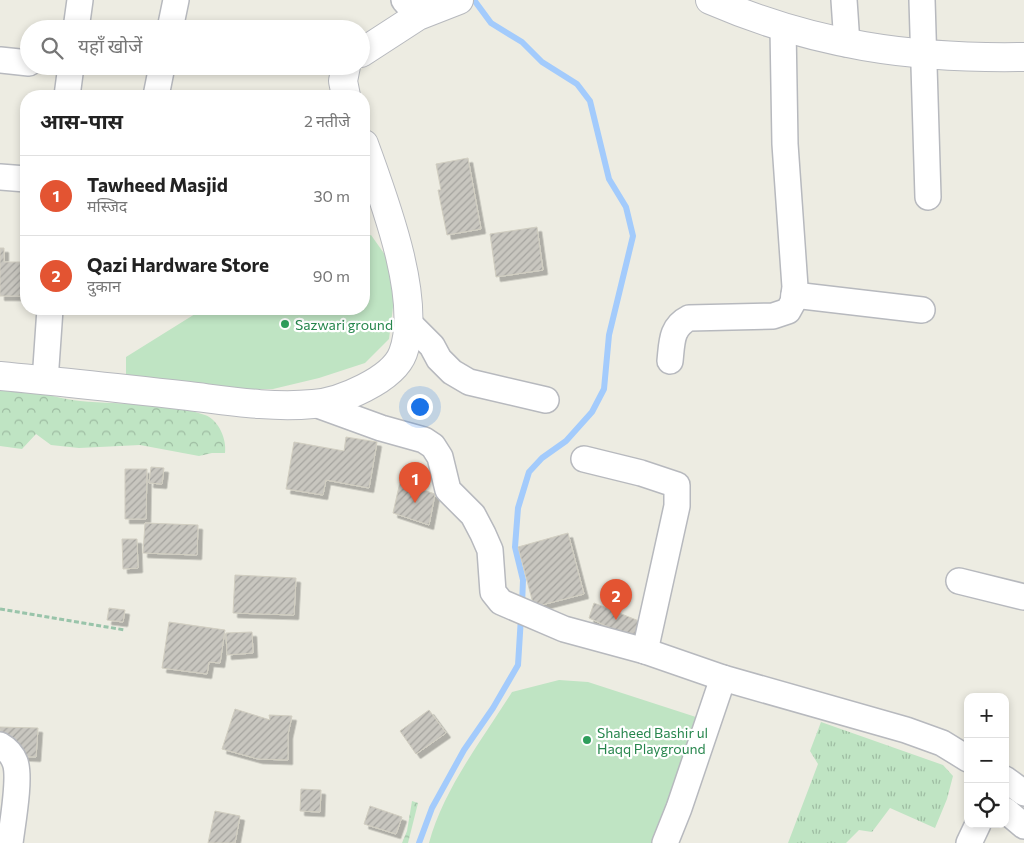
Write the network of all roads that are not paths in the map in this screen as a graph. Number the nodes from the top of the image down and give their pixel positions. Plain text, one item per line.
1 (80, 0) edge
2 (176, 0) edge
3 (710, 0) edge
4 (844, 0) edge
5 (922, 0) edge
6 (456, 1) edge
7 (411, 8) edge
8 (77, 20) edge
9 (172, 20) edge
10 (783, 28) junction
11 (370, 44) edge
12 (847, 44) junction
13 (925, 55) junction
14 (1024, 57) edge
15 (0, 60) edge
16 (20, 62) edge
17 (66, 75) edge
18 (160, 75) edge
19 (344, 75) edge
20 (67, 90) edge
21 (157, 90) edge
22 (345, 90) edge
23 (370, 161) edge
24 (0, 176) edge
25 (20, 178) edge
26 (928, 196) dead end
27 (794, 295) junction
28 (922, 310) dead end
29 (50, 315) edge
30 (409, 323) junction
31 (670, 361) dead end
32 (0, 376) edge
33 (45, 381) junction
34 (546, 400) dead end
35 (315, 404) junction
36 (584, 459) dead end
37 (959, 581) dead end
38 (1024, 597) edge
39 (645, 651) junction
40 (723, 678) junction
41 (0, 745) edge
42 (964, 756) edge
43 (1009, 781) edge
44 (1024, 793) edge
45 (1009, 813) edge
46 (1024, 826) edge
47 (976, 828) edge
48 (10, 843) edge
49 (665, 843) edge
50 (969, 843) edge

1 - 8 street
2 - 9 street
3 - 10 street
4 - 12 street
5 - 13 street
6 - 7 street
7 - 11 street
10 - 12 street
10 - 27 street
12 - 13 street
13 - 14 street
13 - 26 street
15 - 16 street
17 - 20 street
18 - 21 street
19 - 22 street
23 - 30 street
24 - 25 street
27 - 28 street
27 - 31 street
29 - 33 street
30 - 34 street
30 - 35 street
32 - 33 street
33 - 35 street
35 - 39 street
36 - 39 street
37 - 38 street
39 - 40 street
40 - 42 street
40 - 49 street
41 - 48 street
43 - 44 street
45 - 46 street
47 - 50 street

